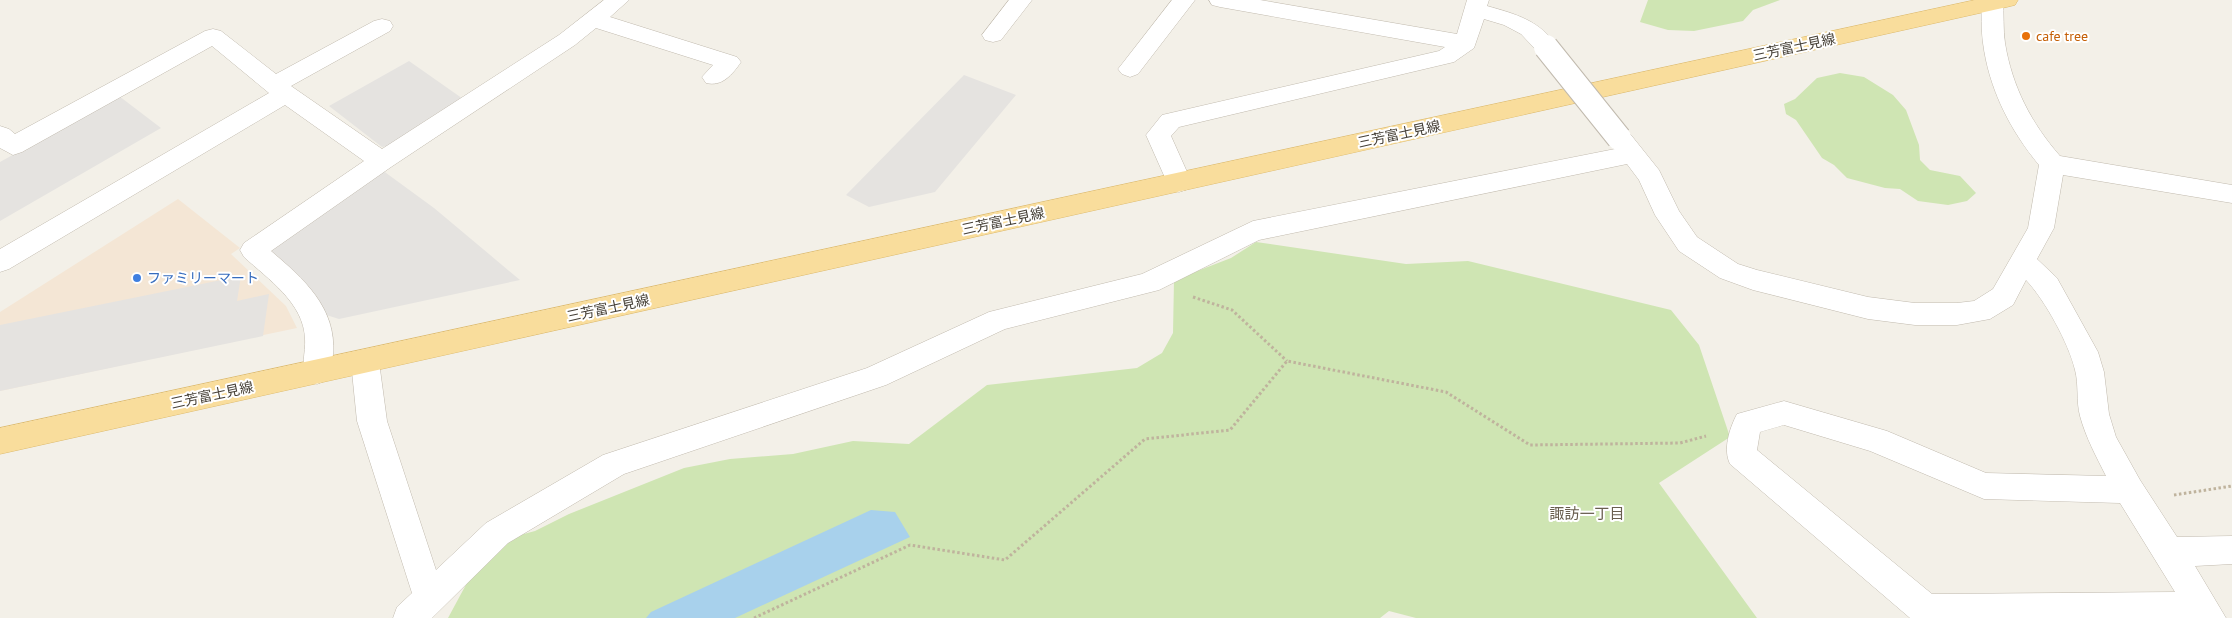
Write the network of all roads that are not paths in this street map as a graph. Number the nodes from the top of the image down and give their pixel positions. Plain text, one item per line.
1 (618, 0) edge
2 (1021, 0) edge
3 (1184, 0) edge
4 (1220, 0) edge
5 (1997, 1) edge
6 (1477, 5) edge
7 (594, 20) junction
8 (382, 26) dead end
9 (993, 35) dead end
10 (1466, 43) junction
11 (1130, 69) dead end
12 (714, 77) dead end
13 (281, 89) junction
14 (0, 135) edge
15 (1626, 146) junction
16 (382, 162) junction
17 (2052, 164) junction
18 (1178, 183) junction
19 (2232, 194) edge
20 (2023, 261) junction
21 (0, 262) edge
22 (365, 362) junction
23 (317, 372) junction
24 (0, 441) edge
25 (2133, 495) junction
26 (2232, 550) edge
27 (2170, 552) junction
28 (419, 607) edge
29 (2206, 613) edge
30 (1930, 614) edge

1 - 7 street
2 - 9 street
3 - 11 street
4 - 10 street
5 - 17 street
5 - 18 main road, 三芳富士見線
6 - 10 street
6 - 15 street, bridge
7 - 12 street
7 - 16 street
8 - 13 street
10 - 18 street
13 - 14 street
13 - 16 street
13 - 21 street
15 - 20 street
15 - 28 street
16 - 23 street
17 - 19 street
17 - 20 street
18 - 22 main road, 三芳富士見線
20 - 25 street
22 - 23 main road, 三芳富士見線
22 - 28 street
23 - 24 main road, 三芳富士見線
25 - 27 street
25 - 30 street
26 - 27 street
27 - 29 street
29 - 30 street

